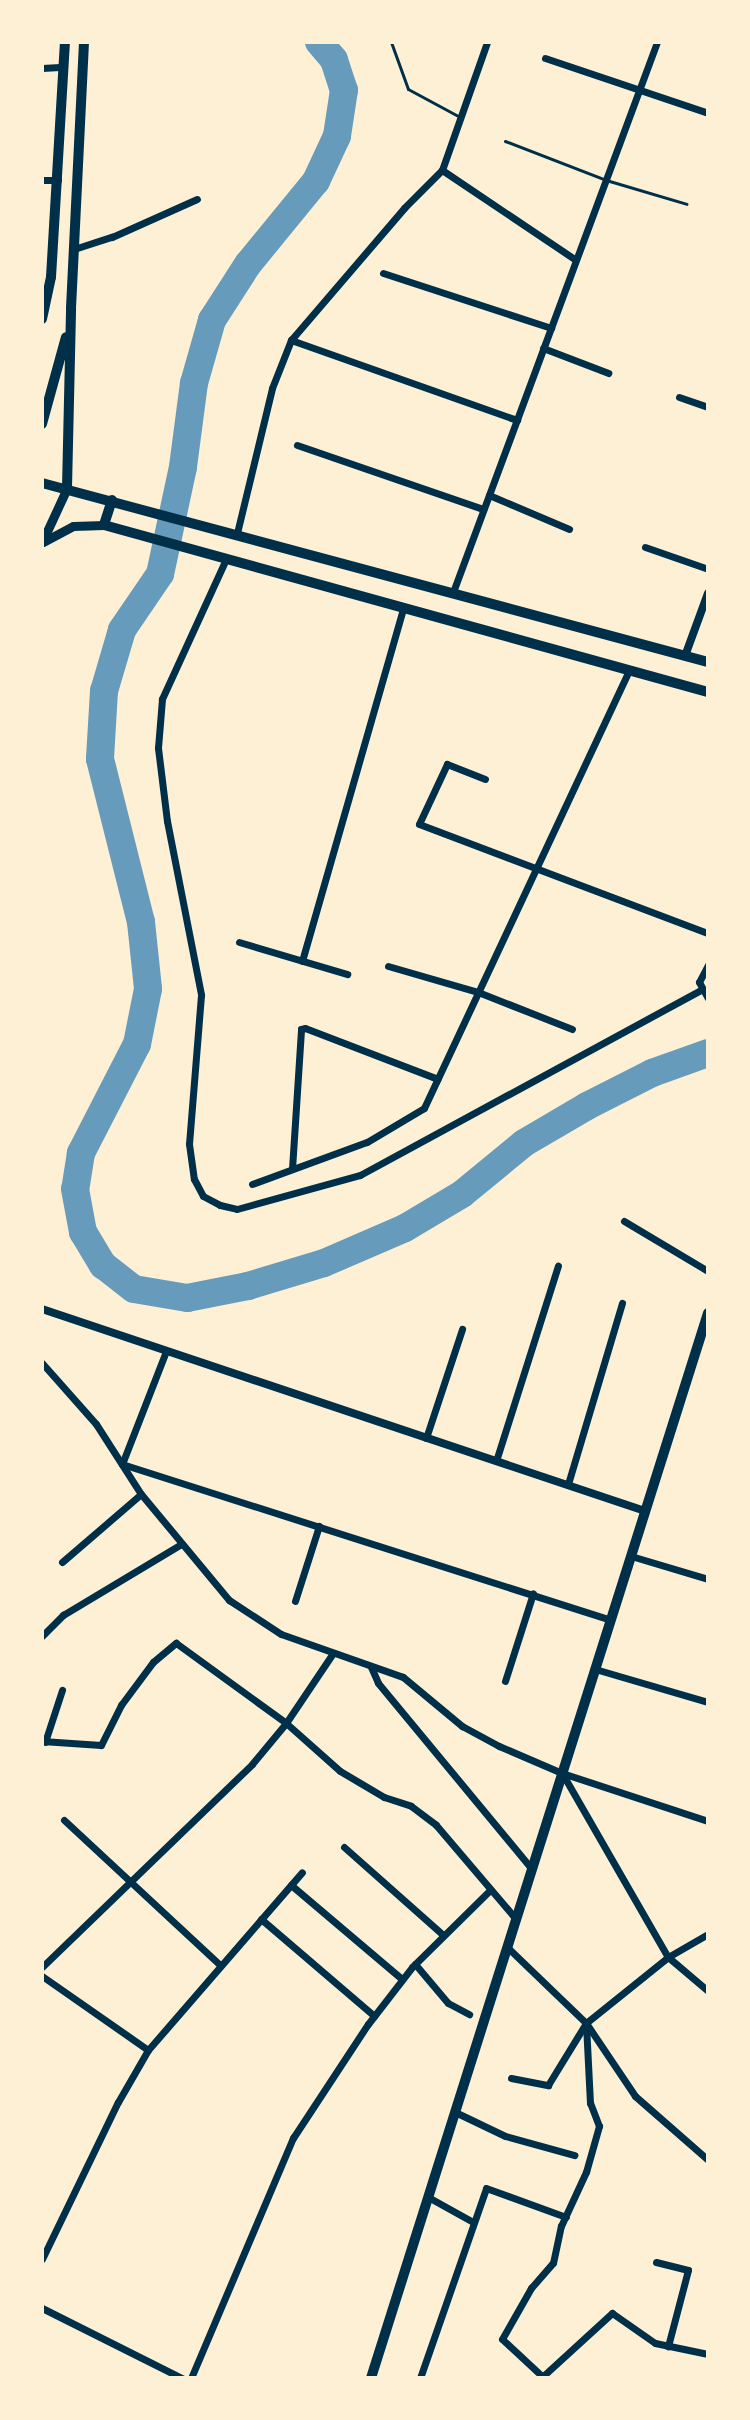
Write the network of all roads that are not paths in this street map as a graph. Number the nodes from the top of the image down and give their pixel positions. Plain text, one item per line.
1 (65, 42) edge
2 (84, 42) edge
3 (391, 42) edge
4 (487, 42) edge
5 (657, 42) edge
6 (545, 58) dead end
7 (64, 67) junction
8 (42, 68) edge
9 (639, 91) junction
10 (708, 113) edge
11 (460, 117) junction
12 (505, 141) dead end
13 (442, 170) junction
14 (42, 180) edge
15 (58, 180) junction
16 (606, 180) junction
17 (197, 199) dead end
18 (687, 204) dead end
19 (74, 249) junction
20 (576, 260) junction
21 (383, 273) dead end
22 (71, 308) junction
23 (42, 319) edge
24 (551, 328) junction
25 (291, 340) junction
26 (543, 348) junction
27 (608, 373) dead end
28 (679, 397) dead end
29 (708, 407) edge
30 (517, 420) junction
31 (42, 424) edge
32 (297, 445) dead end
33 (42, 483) edge
34 (67, 488) junction
35 (489, 495) junction
36 (112, 500) junction
37 (483, 509) junction
38 (104, 525) junction
39 (569, 529) dead end
40 (237, 533) junction
41 (42, 541) edge
42 (645, 547) dead end
43 (226, 559) junction
44 (708, 569) edge
45 (453, 592) junction
46 (708, 593) edge
47 (403, 608) junction
48 (685, 656) junction
49 (708, 662) edge
50 (629, 670) junction
51 (708, 692) edge
52 (485, 779) dead end
53 (537, 868) junction
54 (708, 933) edge
55 (239, 942) dead end
56 (302, 961) junction
57 (708, 965) edge
58 (388, 966) dead end
59 (347, 974) dead end
60 (701, 990) junction
61 (478, 992) junction
62 (708, 998) edge
63 (572, 1029) dead end
64 (438, 1079) junction
65 (292, 1169) junction
66 (252, 1184) dead end
67 (624, 1221) dead end
68 (558, 1266) dead end
69 (708, 1271) edge
70 (622, 1303) dead end
71 (42, 1309) edge
72 (708, 1313) edge
73 (462, 1329) dead end
74 (166, 1351) junction
75 (42, 1363) edge
76 (426, 1438) junction
77 (496, 1461) junction
78 (122, 1464) junction
79 (568, 1484) junction
80 (141, 1494) junction
81 (645, 1511) junction
82 (319, 1526) junction
83 (181, 1544) junction
84 (631, 1556) junction
85 (62, 1562) dead end
86 (708, 1579) edge
87 (533, 1593) junction
88 (295, 1601) dead end
89 (611, 1620) junction
90 (42, 1636) edge
91 (333, 1653) junction
92 (371, 1667) junction
93 (595, 1669) junction
94 (505, 1681) dead end
95 (62, 1690) dead end
96 (708, 1702) edge
97 (286, 1723) junction
98 (44, 1742) edge
99 (562, 1773) junction
100 (64, 1820) dead end
101 (708, 1821) edge
102 (344, 1847) dead end
103 (532, 1869) junction
104 (302, 1872) dead end
105 (130, 1881) junction
106 (291, 1885) junction
107 (490, 1890) junction
108 (261, 1919) junction
109 (516, 1919) junction
110 (708, 1934) edge
111 (443, 1935) junction
112 (507, 1947) junction
113 (668, 1957) junction
114 (415, 1964) junction
115 (220, 1965) junction
116 (42, 1967) edge
117 (42, 1976) edge
118 (402, 1979) junction
119 (708, 1991) edge
120 (469, 2014) dead end
121 (374, 2016) junction
122 (586, 2023) junction
123 (148, 2050) junction
124 (511, 2078) dead end
125 (455, 2112) junction
126 (574, 2155) dead end
127 (708, 2160) edge
128 (428, 2197) junction
129 (566, 2217) junction
130 (473, 2222) junction
131 (42, 2259) edge
132 (656, 2262) dead end
133 (42, 2308) edge
134 (668, 2346) junction
135 (708, 2354) edge
136 (182, 2378) edge
137 (191, 2378) edge
138 (371, 2378) edge
139 (420, 2378) edge
140 (543, 2378) edge

1 - 7 main road
2 - 19 main road
3 - 11 lane
4 - 11 street
5 - 9 street
6 - 9 street
7 - 8 street
7 - 15 main road
9 - 10 street
9 - 16 street
11 - 13 street
12 - 16 lane
13 - 20 street
13 - 25 street
14 - 15 street
15 - 23 main road
16 - 18 lane
16 - 20 street
17 - 19 street
19 - 22 main road
20 - 24 street
21 - 24 street
22 - 31 main road
22 - 34 main road
24 - 26 street
25 - 30 street
25 - 40 street
26 - 27 street
26 - 30 street
28 - 29 street
30 - 35 street
32 - 37 street
33 - 34 main road
34 - 36 main road
34 - 41 main road
35 - 37 street
35 - 39 street
36 - 38 main road
36 - 40 main road
37 - 45 street
38 - 41 main road
38 - 43 main road
40 - 45 main road
42 - 44 street
43 - 47 main road
43 - 60 street
45 - 48 main road
46 - 48 street
47 - 50 main road
47 - 56 street
48 - 49 main road
50 - 51 main road
50 - 53 street
52 - 53 street
53 - 54 street
53 - 61 street
55 - 56 street
56 - 59 street
57 - 60 street
58 - 61 street
60 - 62 street
61 - 63 street
61 - 64 street
64 - 65 street
64 - 65 street
65 - 66 street
67 - 69 street
68 - 77 street
70 - 79 street
71 - 74 street
72 - 81 main road
73 - 76 street
74 - 76 street
74 - 78 street
75 - 78 street
76 - 77 street
77 - 79 street
78 - 80 street
78 - 82 street
79 - 81 street
80 - 83 street
80 - 85 street
81 - 84 main road
82 - 87 street
82 - 88 street
83 - 90 street
83 - 91 street
84 - 86 street
84 - 89 main road
87 - 89 street
87 - 94 street
89 - 93 main road
91 - 92 street
91 - 97 street
92 - 99 street
92 - 103 street
93 - 96 street
93 - 99 main road
95 - 98 street
97 - 98 street
97 - 105 street
97 - 107 street
99 - 101 street
99 - 103 main road
99 - 113 street
100 - 105 street
102 - 111 street
103 - 109 main road
104 - 106 street
105 - 115 street
105 - 116 street
106 - 108 street
106 - 118 street
107 - 109 street
107 - 111 street
108 - 115 street
108 - 121 street
109 - 112 main road
110 - 113 street
111 - 114 street
112 - 122 street
112 - 125 main road
113 - 119 street
113 - 122 street
114 - 118 street
114 - 120 street
115 - 123 street
117 - 123 street
118 - 121 street
121 - 137 street
122 - 124 street
122 - 127 street
122 - 129 street
123 - 131 street
125 - 126 street
125 - 128 main road
128 - 130 street
128 - 138 main road
129 - 130 street
129 - 140 street
130 - 139 street
132 - 134 street
133 - 136 street
134 - 135 street
134 - 140 street

